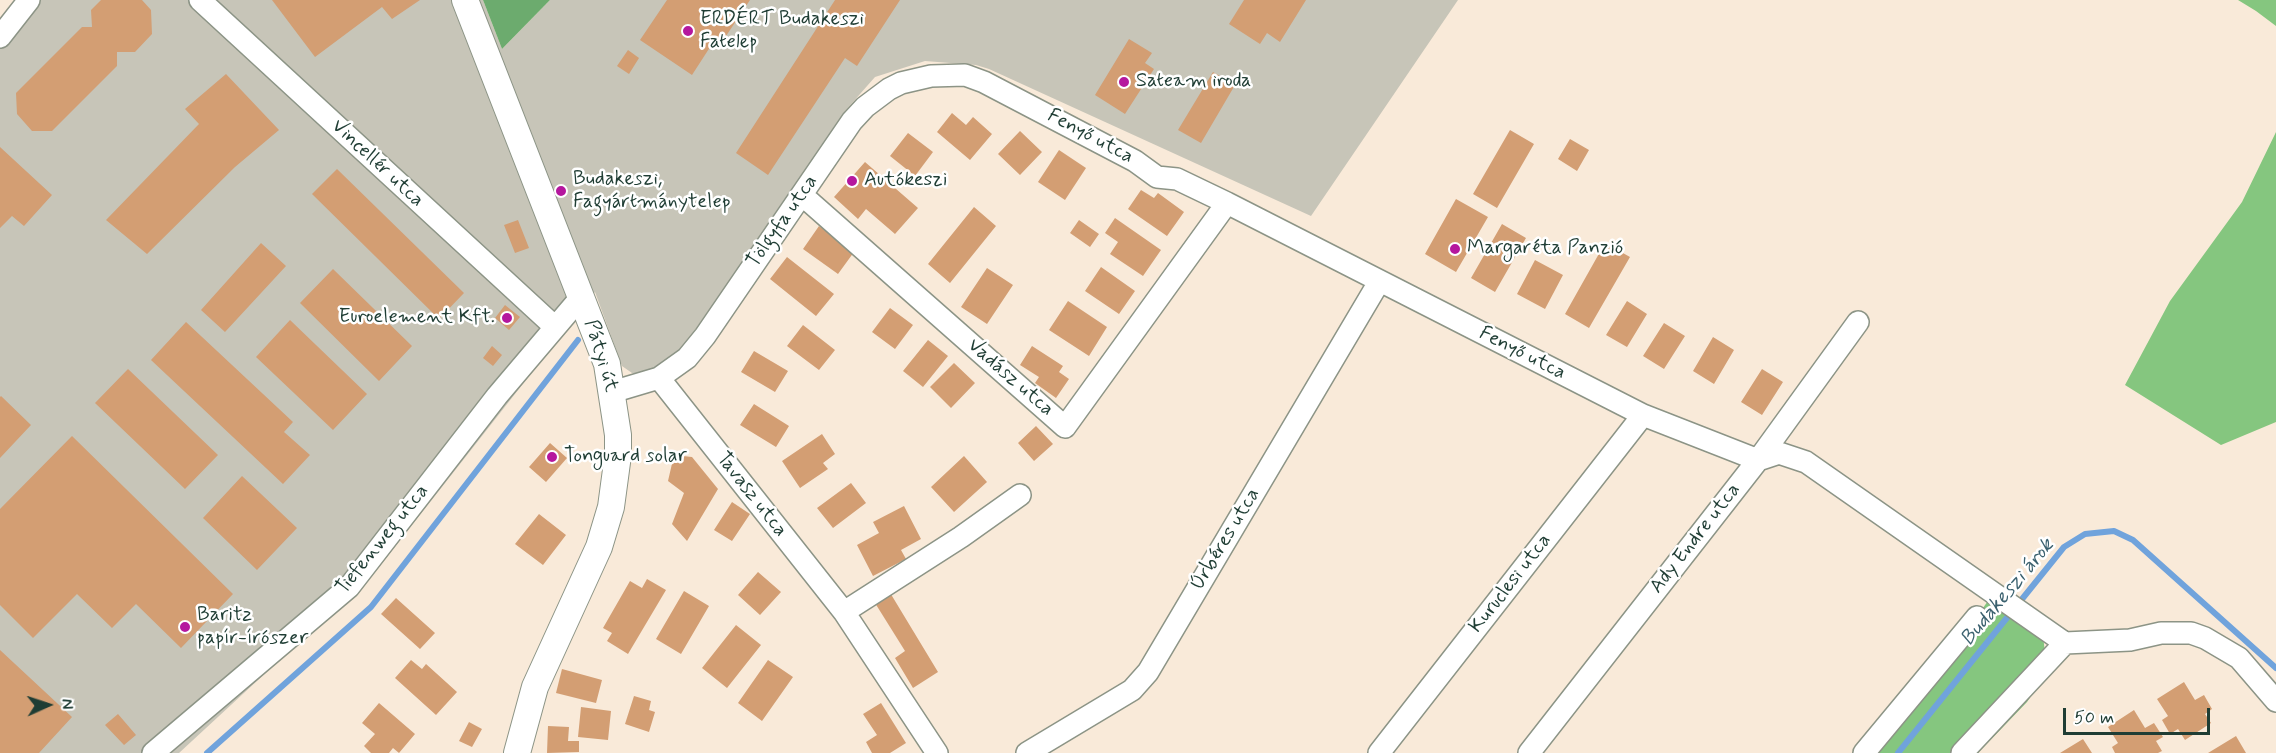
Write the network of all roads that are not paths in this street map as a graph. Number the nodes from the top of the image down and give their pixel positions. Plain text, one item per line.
1 (29, 0) edge
2 (200, 0) edge
3 (465, 0) edge
4 (0, 37) edge
5 (965, 75) joint
6 (802, 195) junction
7 (1227, 203) junction
8 (1378, 282) junction
9 (581, 297) junction
10 (1858, 322) dead end
11 (555, 327) junction
12 (659, 378) junction
13 (612, 392) junction
14 (1643, 415) junction
15 (1758, 460) junction
16 (1020, 495) dead end
17 (844, 612) junction
18 (1977, 617) dead end
19 (2065, 643) junction
20 (2276, 702) edge
21 (153, 753) edge
22 (517, 753) edge
23 (937, 753) edge
24 (1027, 753) edge
25 (1379, 753) edge
26 (1529, 753) edge
27 (1864, 753) edge
28 (1962, 753) edge

1 - 4 street
2 - 11 street, Vincellér utca
3 - 9 main road, Pátyi út
5 - 6 street, Tölgyfa utca
5 - 7 street, Fenyő utca
6 - 7 street, Vadász utca
6 - 12 street, Tölgyfa utca
7 - 8 street, Fenyő utca
8 - 14 street, Fenyő utca
8 - 24 street, Úrbéres utca
9 - 11 street, Tiefenweg utca
9 - 13 main road, Pátyi út
10 - 15 street, Ady Endre utca
11 - 21 street, Tiefenweg utca
12 - 13 street, Tölgyfa utca
12 - 17 street, Tavasz utca
13 - 22 main road, Pátyi út
14 - 15 street, Fenyő utca
14 - 25 street, Kuruclesi utca
15 - 19 street
15 - 26 street, Ady Endre utca
16 - 17 street
17 - 23 street, Tavasz utca
18 - 27 street
19 - 20 street
19 - 28 street

